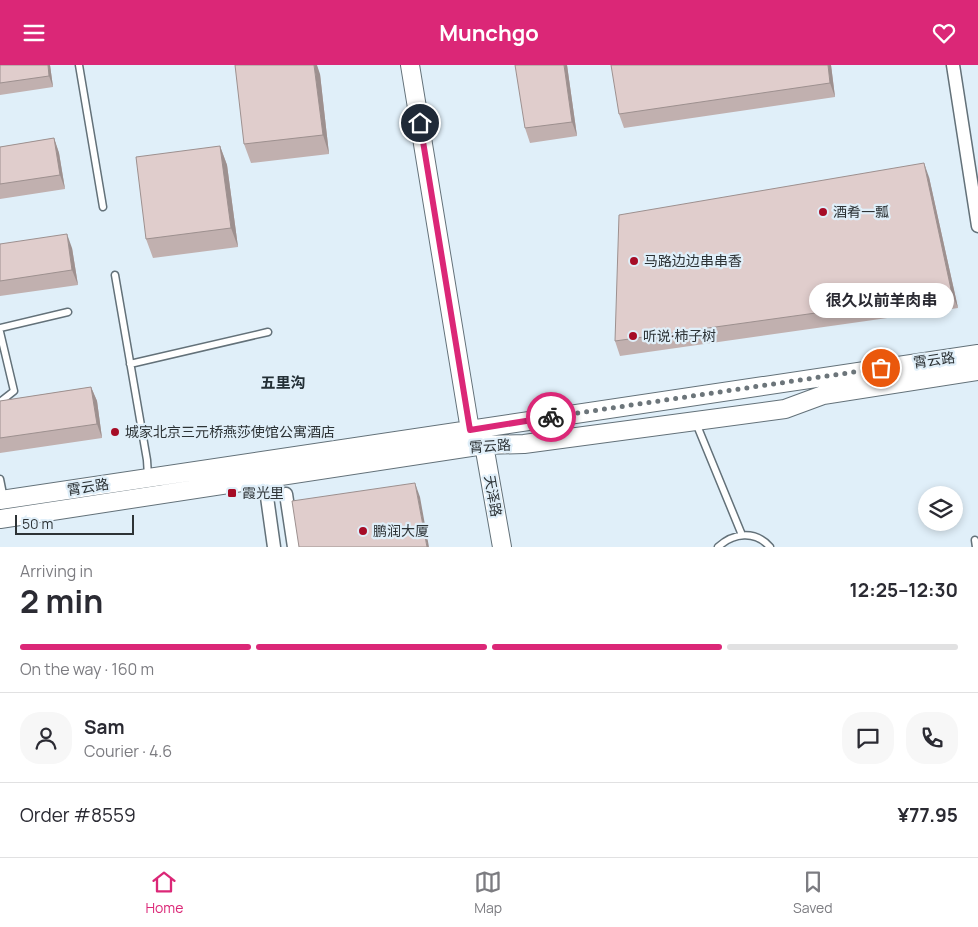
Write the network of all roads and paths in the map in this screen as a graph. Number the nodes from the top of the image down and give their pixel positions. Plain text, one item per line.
1 (79, 65) edge
2 (410, 65) edge
3 (953, 65) edge
4 (103, 207) dead end
5 (978, 226) edge
6 (115, 275) dead end
7 (68, 312) dead end
8 (0, 328) edge
9 (0, 332) edge
10 (268, 332) dead end
11 (978, 354) edge
12 (130, 364) junction
13 (978, 371) edge
14 (0, 402) edge
15 (695, 421) junction
16 (470, 430) junction
17 (484, 445) junction
18 (148, 477) junction
19 (0, 479) edge
20 (286, 495) dead end
21 (267, 497) dead end
22 (2, 500) edge
23 (0, 519) edge
24 (742, 535) junction
25 (975, 539) dead end
26 (274, 547) edge
27 (294, 547) edge
28 (502, 547) edge
29 (718, 547) edge
30 (770, 547) edge
31 (976, 547) edge

1 - 4 lane
2 - 16 main road
3 - 5 street
6 - 12 lane
7 - 8 lane
9 - 14 lane
10 - 12 lane
11 - 16 main road, 霄云路
12 - 18 lane
13 - 15 main road, 霄云路
15 - 17 main road, 霄云路
15 - 24 lane
16 - 17 main road
16 - 18 main road, 霄云路
17 - 23 main road, 霄云路
17 - 28 main road, 天泽路
18 - 22 main road, 霄云路
19 - 22 lane
20 - 27 street
21 - 26 street
24 - 29 lane
24 - 30 lane
25 - 31 lane

